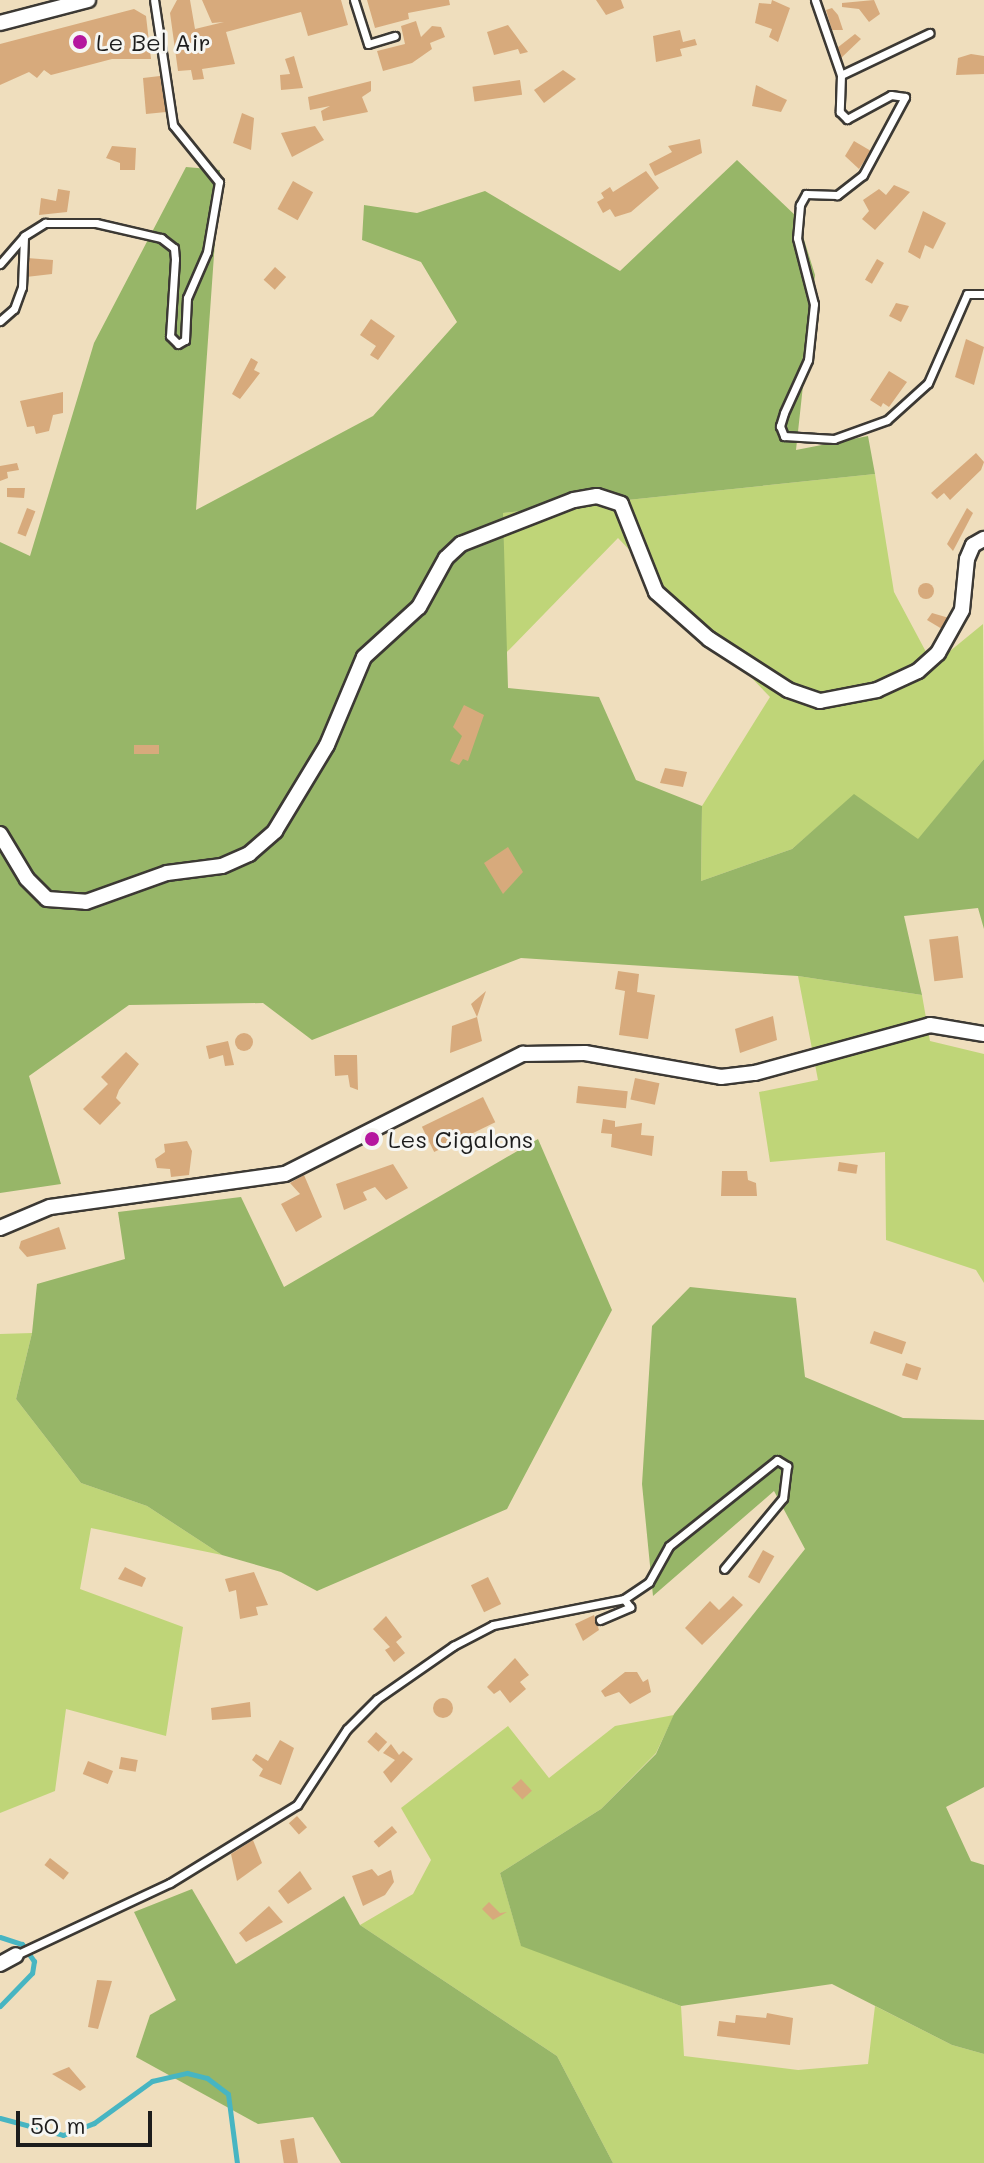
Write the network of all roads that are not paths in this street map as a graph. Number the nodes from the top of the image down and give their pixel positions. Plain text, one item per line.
1 (88, 0) edge
2 (154, 0) edge
3 (354, 0) edge
4 (815, 0) edge
5 (0, 23) edge
6 (929, 33) dead end
7 (395, 36) dead end
8 (841, 75) junction
9 (24, 236) junction
10 (0, 264) edge
11 (984, 294) edge
12 (0, 321) edge
13 (984, 536) edge
14 (0, 834) edge
15 (984, 1034) edge
16 (0, 1228) edge
17 (724, 1569) dead end
18 (624, 1599) junction
19 (600, 1620) dead end
20 (16, 1955) joint
21 (0, 1964) edge

1 - 5 street
2 - 9 lane
3 - 7 lane
4 - 8 lane
6 - 8 lane
8 - 11 lane
9 - 10 lane
9 - 12 lane
13 - 14 street
15 - 16 street
17 - 18 lane
18 - 19 lane
18 - 20 lane
20 - 21 street

